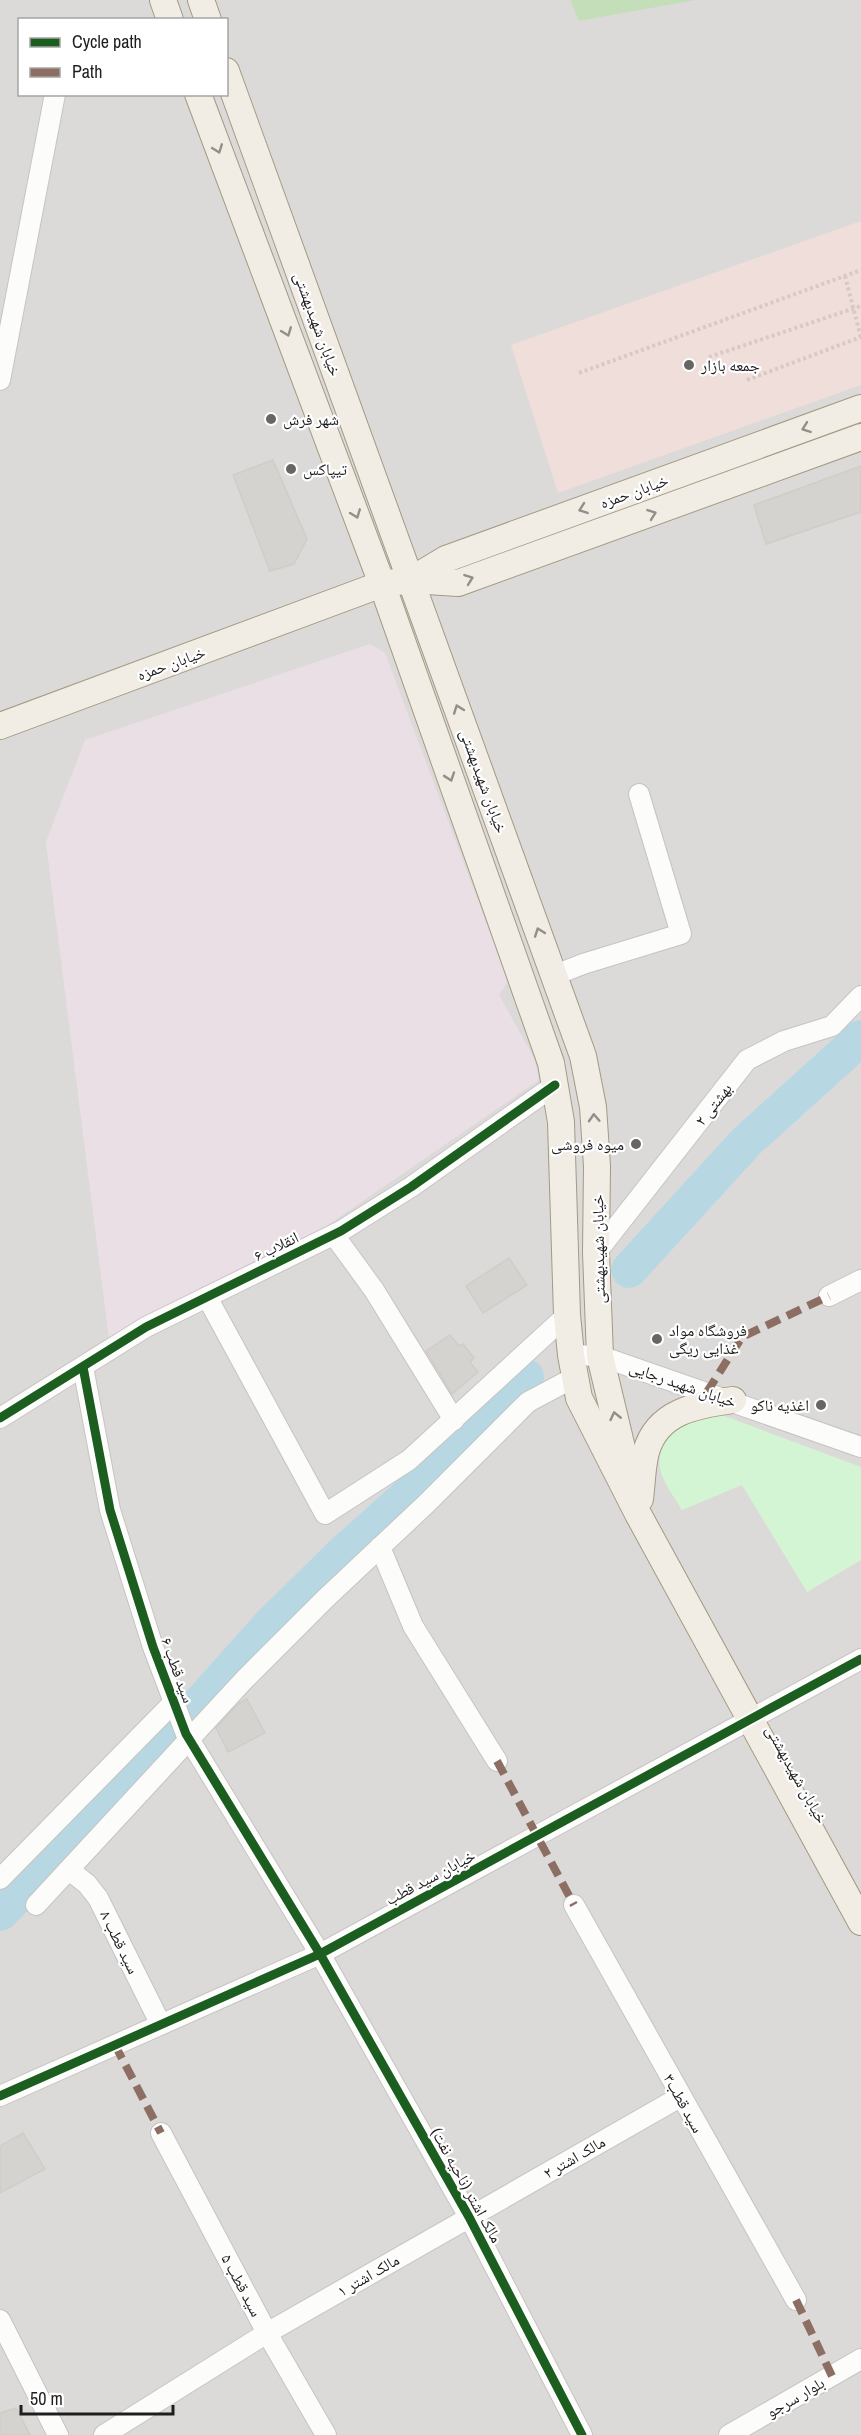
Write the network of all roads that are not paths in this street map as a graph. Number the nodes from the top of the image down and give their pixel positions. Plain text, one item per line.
1 (163, 0) edge
2 (201, 0) edge
3 (169, 18) edge
4 (207, 18) edge
5 (228, 77) edge
6 (55, 96) edge
7 (199, 96) edge
8 (0, 380) edge
9 (861, 408) edge
10 (861, 437) edge
11 (411, 580) junction
12 (382, 584) junction
13 (0, 726) edge
14 (639, 794) dead end
15 (555, 975) junction
16 (861, 996) edge
17 (555, 1085) junction
18 (334, 1235) junction
19 (596, 1253) junction
20 (861, 1280) edge
21 (829, 1296) dead end
22 (207, 1297) junction
23 (567, 1315) junction
24 (600, 1356) junction
25 (573, 1366) junction
26 (83, 1367) junction
27 (733, 1401) junction
28 (0, 1418) edge
29 (454, 1420) junction
30 (861, 1447) edge
31 (638, 1514) junction
32 (381, 1547) junction
33 (861, 1659) edge
34 (174, 1702) junction
35 (751, 1720) junction
36 (190, 1740) junction
37 (497, 1761) dead end
38 (69, 1870) junction
39 (0, 1879) edge
40 (36, 1905) dead end
41 (574, 1905) dead end
42 (861, 1922) edge
43 (320, 1953) junction
44 (160, 2023) junction
45 (0, 2096) edge
46 (680, 2097) junction
47 (161, 2133) dead end
48 (469, 2217) junction
49 (796, 2300) dead end
50 (0, 2320) edge
51 (267, 2332) junction
52 (861, 2359) edge
53 (58, 2435) edge
54 (104, 2435) edge
55 (326, 2435) edge
56 (582, 2435) edge
57 (729, 2435) edge

1 - 3 main road
2 - 4 main road
5 - 11 main road, خیابان شهیدبهشتی
6 - 8 street
7 -> 12 main road, خیابان شهیدبهشتی
9 -> 11 main road, خیابان حمزه
11 -> 10 main road, خیابان حمزه
11 - 12 main road, خیابان حمزه
15 -> 11 main road, خیابان شهیدبهشتی
12 - 13 main road, خیابان حمزه
12 -> 17 main road, خیابان شهیدبهشتی
14 - 15 street
19 -> 15 main road, خیابان شهیدبهشتی
16 - 19 street, بهشتی ۲
17 - 18 street, انقلاب ۶
17 - 23 main road, خیابان شهیدبهشتی
18 - 22 street, انقلاب ۶
18 - 29 street
19 - 24 main road, خیابان شهیدبهشتی
20 - 21 street
22 - 26 street, انقلاب ۶
22 - 29 street
23 - 25 main road, خیابان شهیدبهشتی
23 - 29 street
24 - 25 street, خیابان شهید رجایی
24 - 27 street, خیابان شهید رجایی
31 -> 24 main road, خیابان شهیدبهشتی
25 - 31 main road, خیابان شهیدبهشتی
25 - 32 street
26 - 28 street, انقلاب ۶
26 - 34 street, سید قطب ۶
27 - 30 street, خیابان شهید رجایی
27 - 31 main road
31 - 35 main road, خیابان شهیدبهشتی
32 - 36 street
32 - 37 street
33 - 35 street, خیابان سید قطب
34 - 36 street, سید قطب ۶
34 - 39 street
35 - 42 main road, خیابان شهیدبهشتی
35 - 43 street, خیابان سید قطب
36 - 38 street
36 - 43 street, سید قطب ۶
38 - 40 street
38 - 44 street, سید قطب ۸
41 - 46 street, سید قطب۳
43 - 44 street, خیابان سید قطب
43 - 48 street, مالک اشتر (ناحیه نفت)
44 - 45 street, خیابان سید قطب
46 - 48 street, مالک اشتر ۲
46 - 49 street, سید قطب۳
47 - 51 street, سید قطب ۵
48 - 51 street, مالک اشتر ۱
48 - 56 street, مالک اشتر (ناحیه نفت)
50 - 53 street
51 - 54 street, مالک اشتر ۱
51 - 55 street, سید قطب ۵
52 - 57 street, بلوار سرجو

